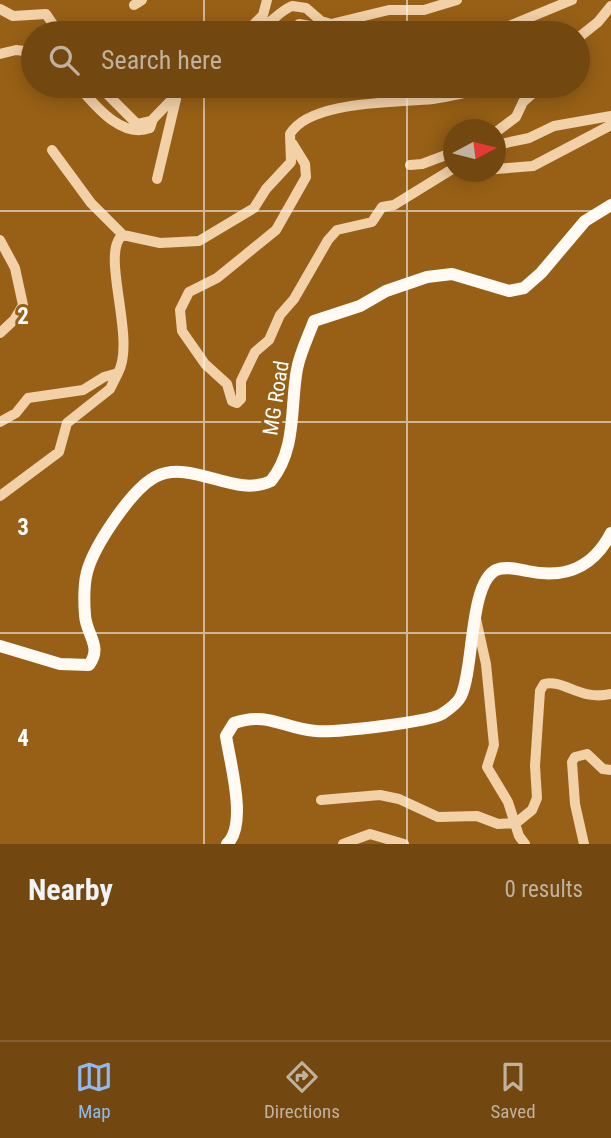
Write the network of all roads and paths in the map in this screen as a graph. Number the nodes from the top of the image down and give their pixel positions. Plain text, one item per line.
1 (267, 0) edge
2 (457, 0) edge
3 (572, 0) edge
4 (611, 6) edge
5 (0, 9) edge
6 (51, 21) edge
7 (257, 21) edge
8 (272, 21) edge
9 (321, 21) edge
10 (343, 21) edge
11 (521, 21) edge
12 (590, 28) edge
13 (21, 51) edge
14 (0, 54) edge
15 (89, 98) edge
16 (111, 98) edge
17 (437, 98) edge
18 (528, 98) edge
19 (176, 99) joint
20 (611, 116) edge
21 (153, 119) junction
22 (506, 124) edge
23 (611, 125) edge
24 (290, 139) junction
25 (506, 143) edge
26 (52, 150) dead end
27 (443, 156) edge
28 (410, 165) dead end
29 (506, 168) edge
30 (443, 174) edge
31 (157, 179) dead end
32 (611, 205) edge
33 (123, 236) junction
34 (0, 240) edge
35 (0, 333) edge
36 (118, 373) junction
37 (0, 422) edge
38 (0, 496) edge
39 (611, 533) edge
40 (476, 618) junction
41 (0, 646) edge
42 (611, 694) edge
43 (611, 770) edge
44 (321, 800) dead end
45 (516, 823) junction
46 (227, 844) edge
47 (343, 844) edge
48 (404, 844) edge
49 (524, 844) edge
50 (584, 844) edge

1 - 7 street
2 - 10 street
3 - 11 street
4 - 12 street
5 - 6 street
8 - 9 street
13 - 14 street
15 - 21 street
16 - 21 street
17 - 24 street
18 - 22 street
19 - 21 street
19 - 31 street
20 - 25 street
23 - 29 street
24 - 30 street
24 - 33 street
26 - 33 street
27 - 28 street
32 - 41 main road, MG Road
33 - 36 street
34 - 35 street
36 - 37 street
36 - 38 street
39 - 40 main road
40 - 45 street
40 - 46 main road
42 - 45 street
43 - 50 street
44 - 45 street
45 - 49 street
47 - 48 street

